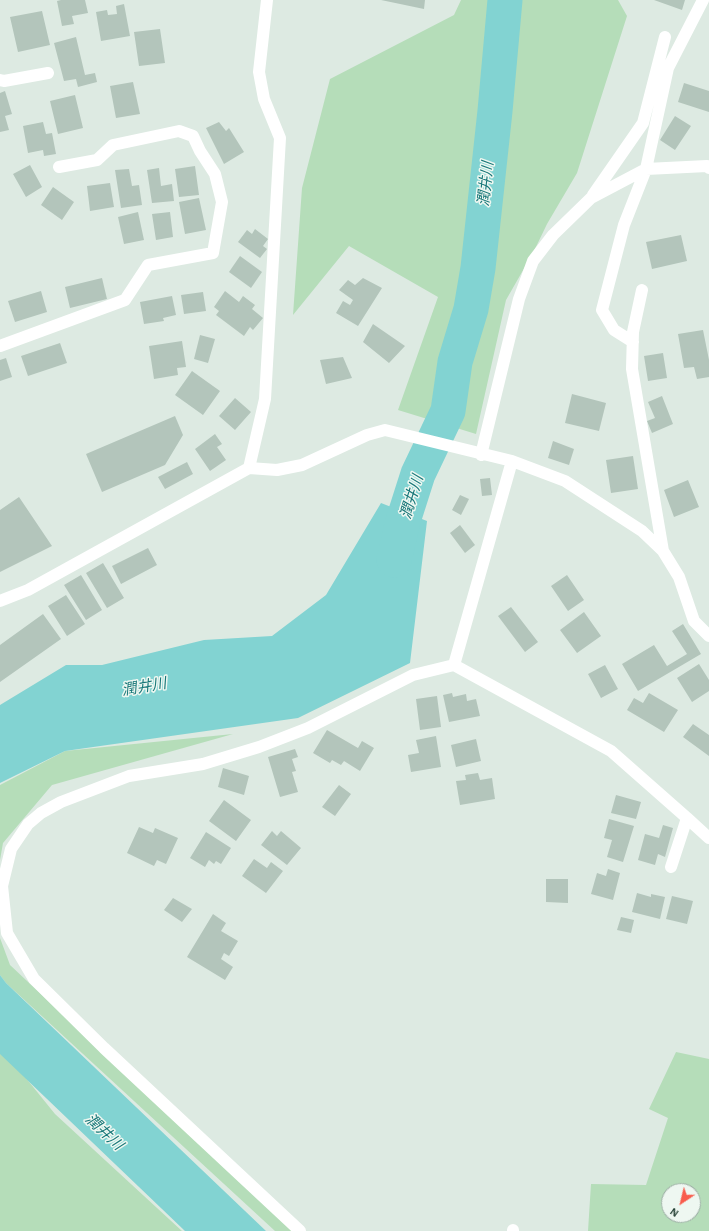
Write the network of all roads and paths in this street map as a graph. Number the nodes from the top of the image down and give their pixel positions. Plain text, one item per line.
1 (267, 0) edge
2 (703, 0) edge
3 (665, 37) dead end
4 (48, 73) dead end
5 (0, 80) edge
6 (59, 167) dead end
7 (709, 168) edge
8 (646, 169) junction
9 (591, 198) junction
10 (642, 290) dead end
11 (633, 342) junction
12 (0, 346) edge
13 (481, 454) junction
14 (512, 461) junction
15 (249, 468) junction
16 (663, 552) junction
17 (0, 601) edge
18 (709, 636) edge
19 (454, 665) junction
20 (687, 818) junction
21 (709, 838) edge
22 (671, 867) dead end
23 (300, 1231) edge

1 - 15 street
2 - 8 street
3 - 9 street
4 - 5 street
6 - 12 street
7 - 8 street
8 - 9 street
8 - 11 street
9 - 13 street
10 - 11 street
11 - 16 street
13 - 14 street
13 - 15 street
14 - 16 street
14 - 19 street
15 - 17 street
16 - 18 street
19 - 20 street
19 - 23 street
20 - 21 street
20 - 22 street

